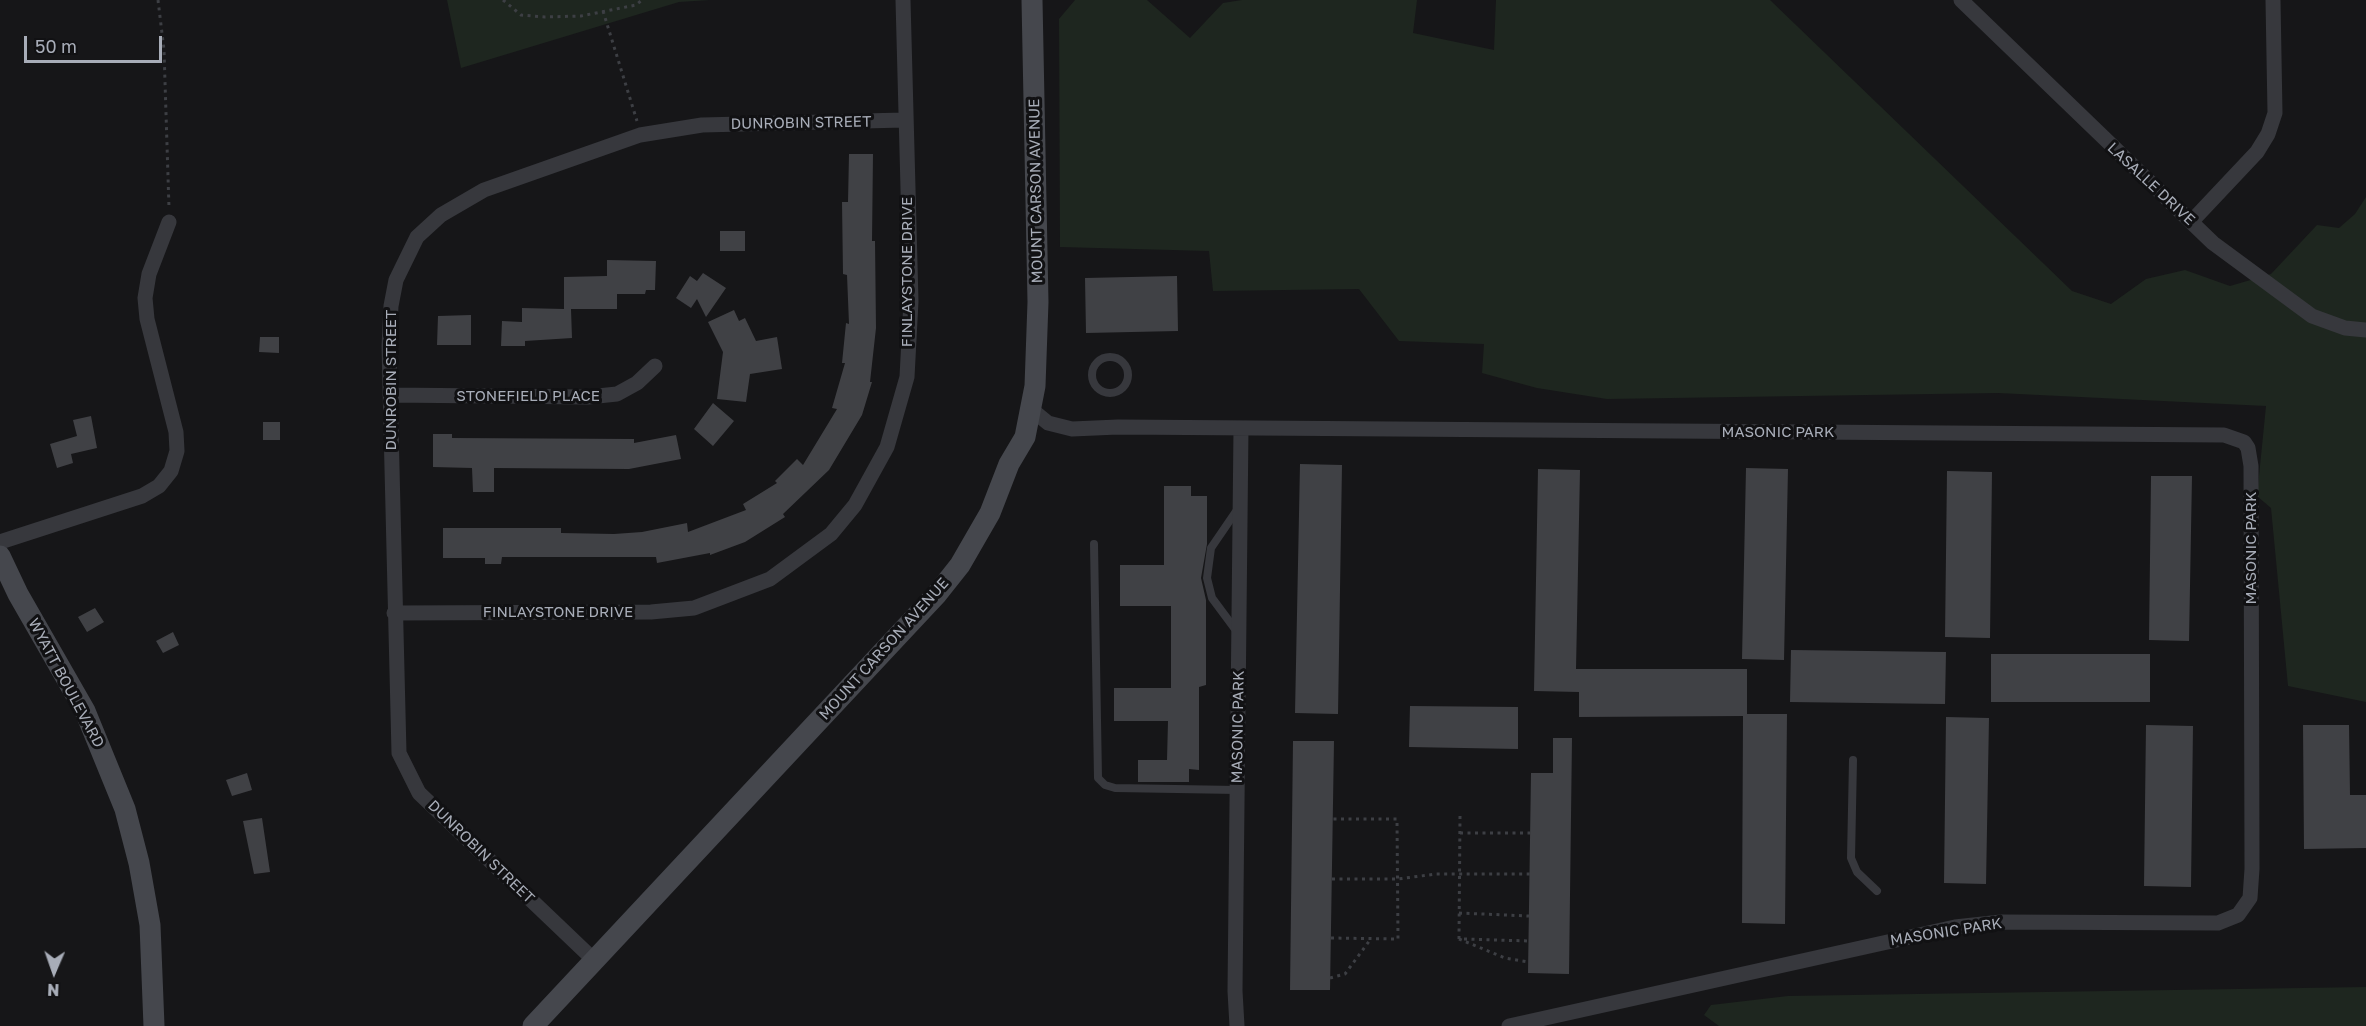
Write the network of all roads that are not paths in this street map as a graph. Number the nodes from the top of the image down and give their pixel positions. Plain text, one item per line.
1 (903, 0) edge
2 (1032, 0) edge
3 (1961, 0) edge
4 (2273, 0) edge
5 (904, 120) junction
6 (2192, 221) junction
7 (169, 222) road end
8 (2366, 330) edge
9 (1099, 361) joint
10 (655, 366) dead end
11 (390, 395) junction
12 (1031, 409) junction
13 (1241, 428) junction
14 (1240, 506) junction
15 (0, 543) edge
16 (1094, 544) dead end
17 (0, 556) edge
18 (394, 613) junction
19 (1239, 634) junction
20 (1853, 760) dead end
21 (1237, 790) junction
22 (1877, 891) dead end
23 (594, 961) junction
24 (154, 1026) edge
25 (533, 1026) edge
26 (1237, 1026) edge
27 (1509, 1026) edge

1 - 5 street, FINLAYSTONE DRIVE
2 - 12 main road, MOUNT CARSON AVENUE
3 - 6 street, LASALLE DRIVE
4 - 6 street
5 - 11 street, DUNROBIN STREET
5 - 18 street, FINLAYSTONE DRIVE
6 - 8 street, LASALLE DRIVE
7 - 15 street
9 - 9 lane
10 - 11 street, STONEFIELD PLACE
11 - 18 street, DUNROBIN STREET
12 - 13 street, MASONIC PARK
12 - 23 main road, MOUNT CARSON AVENUE
13 - 14 street, MASONIC PARK
13 - 27 street, MASONIC PARK
14 - 19 street, MASONIC PARK
14 - 19 lane
16 - 21 lane
17 - 24 main road, WYATT BOULEVARD
18 - 23 street, DUNROBIN STREET
19 - 21 street, MASONIC PARK
20 - 22 lane
21 - 26 street, MASONIC PARK
23 - 25 main road, MOUNT CARSON AVENUE

